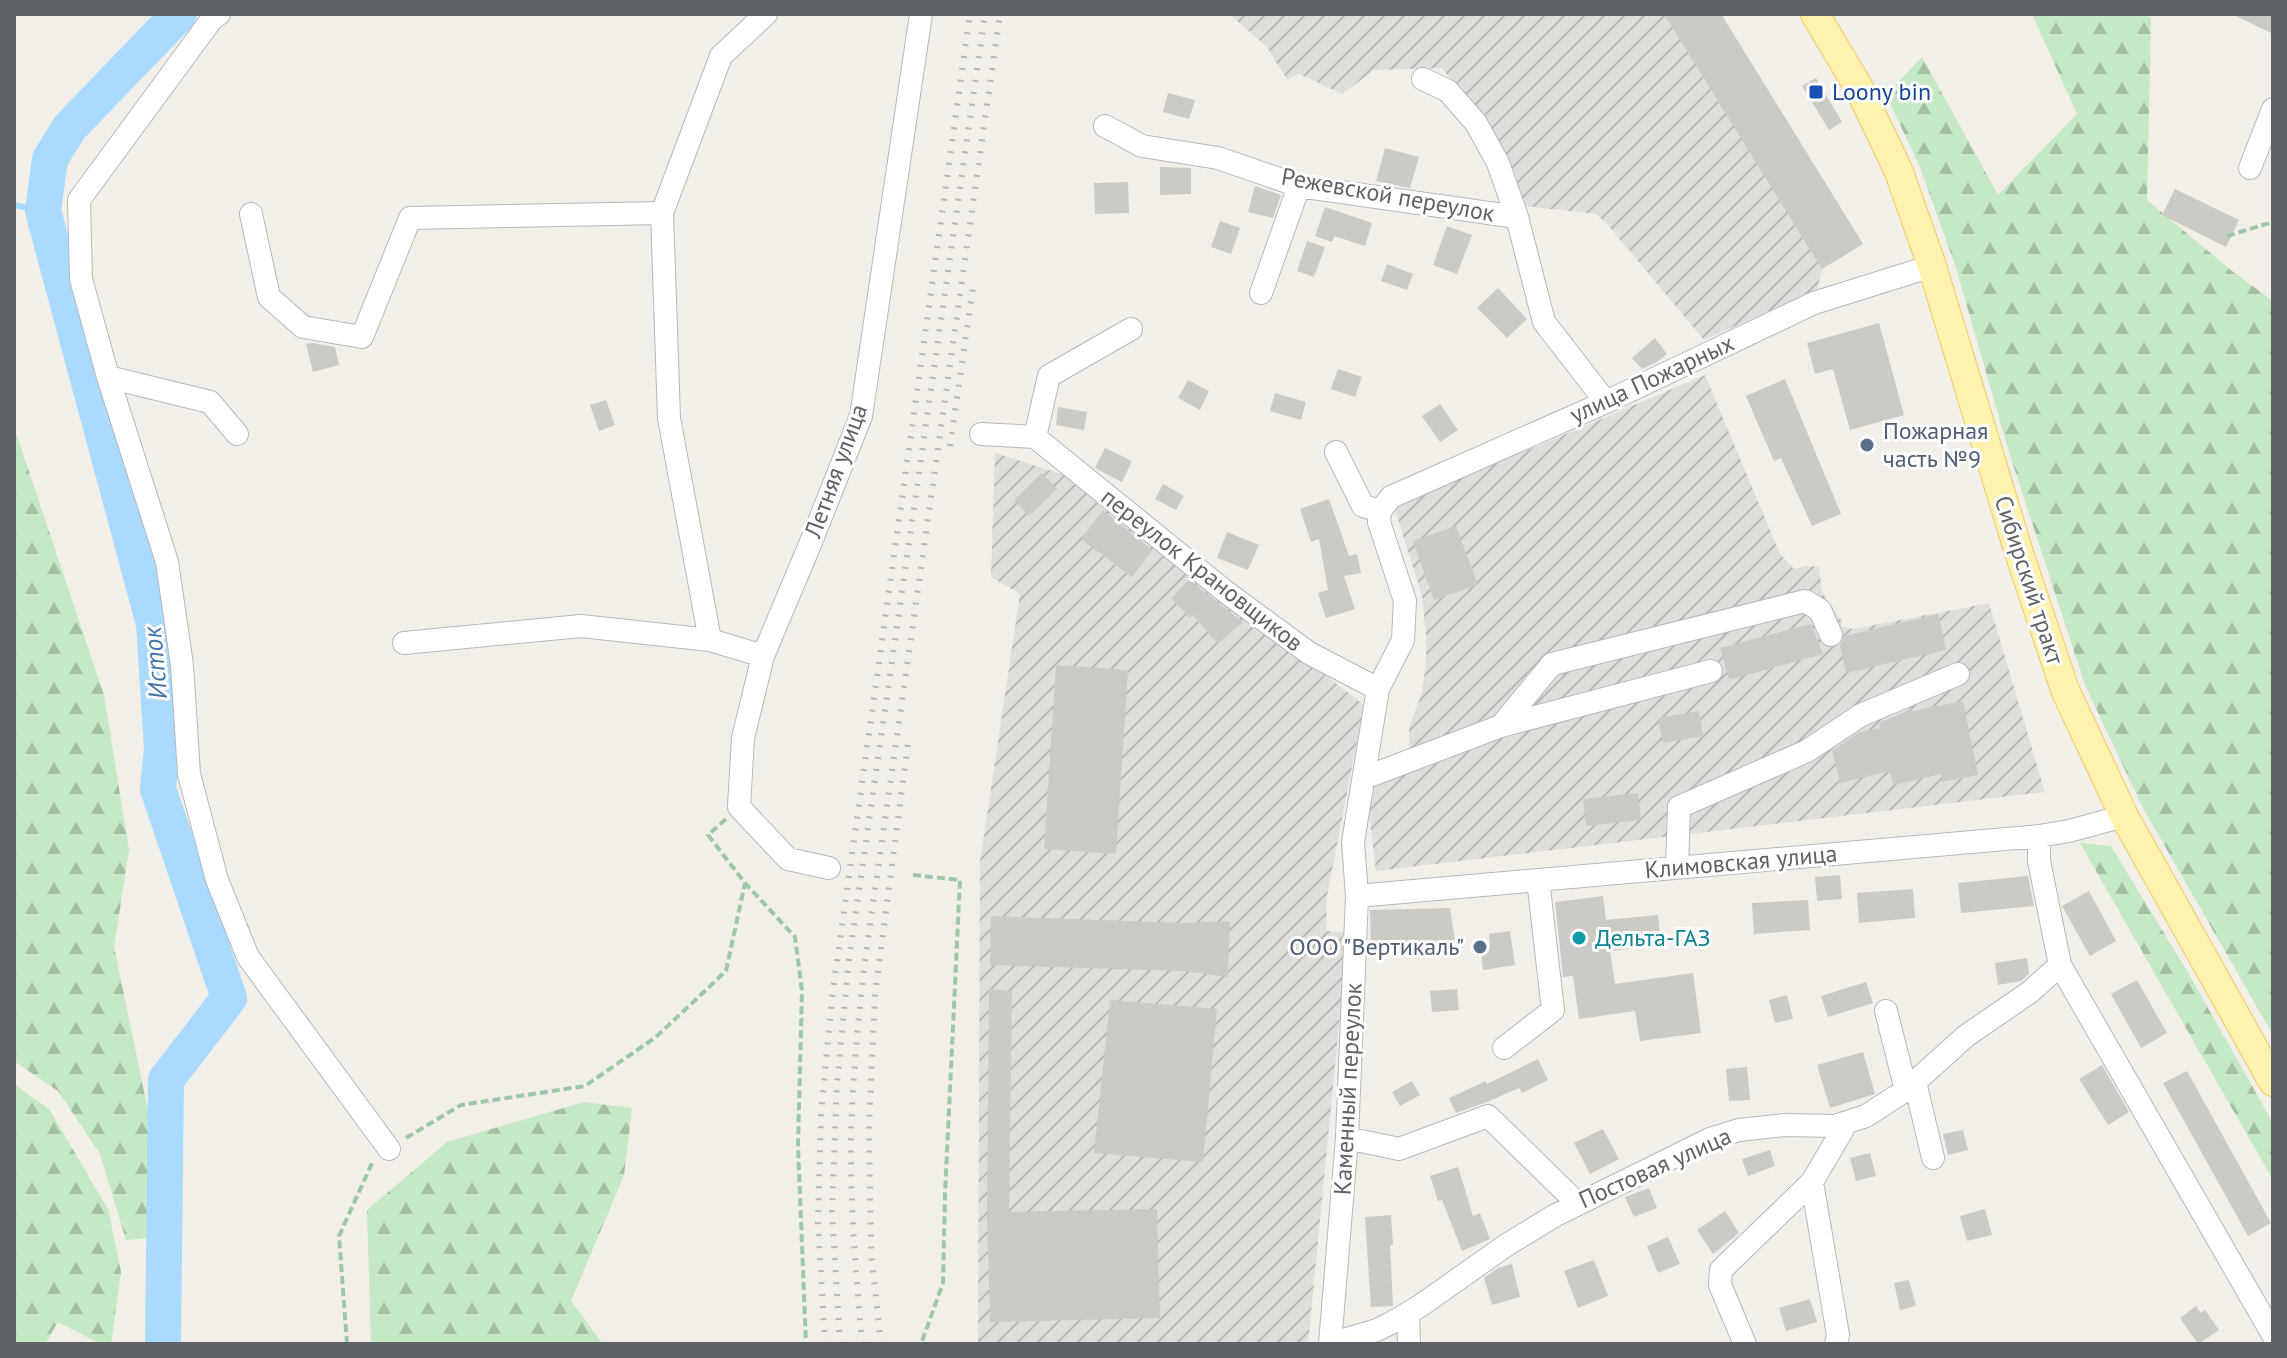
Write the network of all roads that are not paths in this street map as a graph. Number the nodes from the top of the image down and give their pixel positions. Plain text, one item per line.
1 (219, 14) edge
2 (766, 14) edge
3 (921, 14) edge
4 (1815, 14) edge
5 (1423, 79) dead end
6 (2273, 109) edge
7 (1105, 126) dead end
8 (2250, 168) dead end
9 (1299, 186) junction
10 (662, 213) junction
11 (251, 214) dead end
12 (1517, 217) junction
13 (1932, 266) junction
14 (1261, 293) dead end
15 (1131, 329) dead end
16 (108, 377) junction
17 (1606, 402) junction
18 (237, 434) dead end
19 (981, 434) dead end
20 (1035, 437) junction
21 (1336, 452) dead end
22 (1380, 511) junction
23 (1831, 635) dead end
24 (710, 640) junction
25 (404, 643) dead end
26 (763, 656) junction
27 (1711, 671) dead end
28 (1958, 674) dead end
29 (1378, 689) junction
30 (1501, 726) junction
31 (1364, 778) junction
32 (2124, 816) junction
33 (2039, 836) junction
34 (829, 868) dead end
35 (1677, 868) junction
36 (1538, 880) junction
37 (1357, 896) junction
38 (2060, 965) junction
39 (1886, 1011) dead end
40 (1504, 1048) dead end
41 (2273, 1082) edge
42 (1910, 1086) junction
43 (1846, 1124) junction
44 (1347, 1138) junction
45 (389, 1149) road end
46 (1933, 1158) dead end
47 (1812, 1182) junction
48 (1577, 1203) junction
49 (1408, 1314) junction
50 (2273, 1335) edge
51 (1330, 1344) edge
52 (1409, 1344) edge
53 (1745, 1344) edge
54 (1836, 1344) edge

1 - 16 street
2 - 10 street
3 - 26 street, Летняя улица
4 - 13 main road, Сибирский тракт
5 - 12 street
6 - 8 street
7 - 9 street, Режевской переулок
9 - 12 street, Режевской переулок
9 - 14 street
10 - 11 street
10 - 24 street
12 - 17 street, Режевской переулок
13 - 17 street, улица Пожарных
13 - 32 main road, Сибирский тракт
15 - 20 street
16 - 18 street
16 - 45 street
17 - 22 street, улица Пожарных
19 - 20 street
20 - 29 street, переулок Крановщиков
21 - 22 street
22 - 29 street, Каменный переулок
23 - 30 street
24 - 25 street
24 - 26 street
26 - 34 street, Летняя улица
27 - 30 street
28 - 35 street
29 - 31 street, Каменный переулок
30 - 31 street
31 - 37 street, Каменный переулок
32 - 33 street, Климовская улица
32 - 41 main road, Сибирский тракт
33 - 35 street, Климовская улица
33 - 38 street
35 - 36 street, Климовская улица
36 - 37 street, Климовская улица
36 - 40 street
37 - 44 street, Каменный переулок
38 - 42 street, Постовая улица
38 - 50 street
39 - 42 street
42 - 43 street, Постовая улица
42 - 46 street
43 - 47 street
43 - 48 street, Постовая улица
44 - 48 street
44 - 51 street, Каменный переулок
47 - 53 street
47 - 54 street
48 - 49 street, Постовая улица
49 - 51 street, Постовая улица
49 - 52 street

